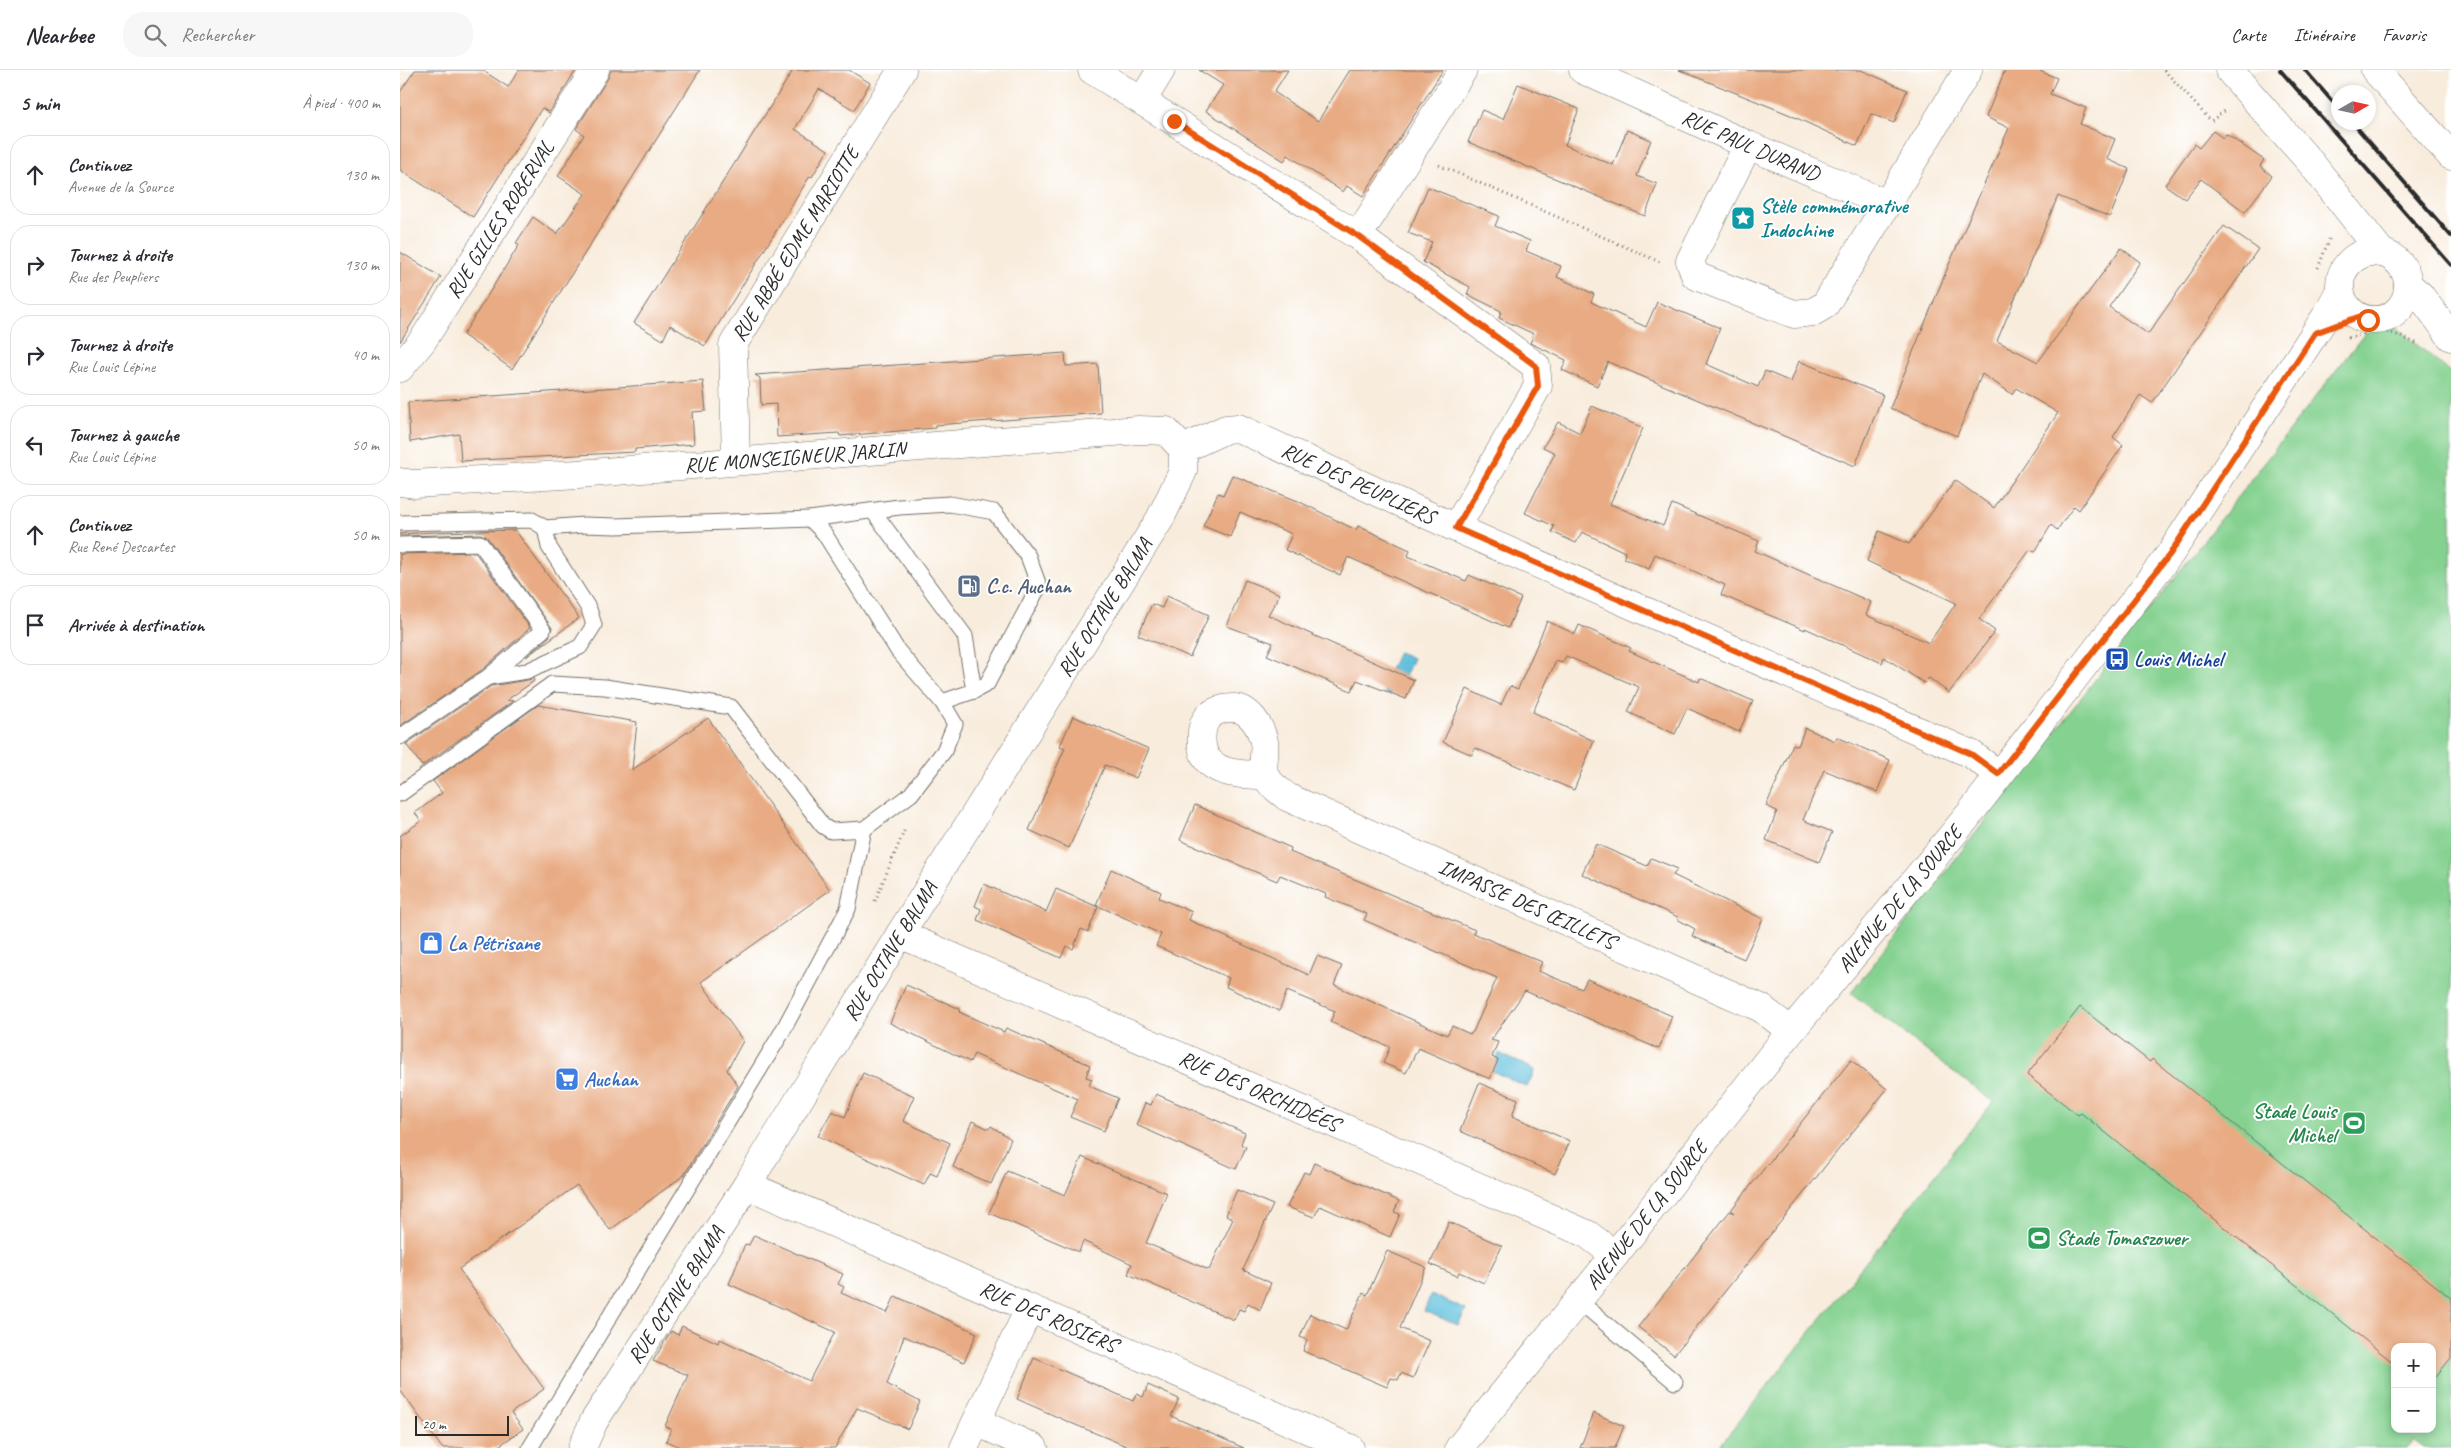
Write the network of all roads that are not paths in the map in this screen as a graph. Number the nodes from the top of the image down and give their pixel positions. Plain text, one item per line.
1 (595, 70) edge
2 (902, 70) edge
3 (1092, 70) edge
4 (1161, 70) edge
5 (1463, 70) edge
6 (1582, 70) edge
7 (1968, 70) edge
8 (2229, 70) edge
9 (2375, 70) edge
10 (1142, 101) junction
11 (1748, 146) junction
12 (2451, 156) edge
13 (1887, 204) junction
14 (2350, 212) junction
15 (1358, 236) junction
16 (2382, 253) junction
17 (2350, 262) junction
18 (2408, 285) junction
19 (2340, 290) junction
20 (2398, 311) junction
21 (2352, 328) junction
22 (2315, 333) junction
23 (2451, 338) edge
24 (400, 368) edge
25 (1183, 449) junction
26 (736, 460) junction
27 (400, 482) edge
28 (873, 510) junction
29 (810, 519) junction
30 (400, 523) edge
31 (545, 528) junction
32 (1456, 528) junction
33 (400, 545) edge
34 (488, 678) junction
35 (974, 691) junction
36 (942, 702) junction
37 (400, 737) edge
38 (1998, 774) junction
39 (1265, 775) dead end
40 (407, 786) edge
41 (400, 794) edge
42 (864, 829) junction
43 (900, 934) junction
44 (1791, 1031) junction
45 (747, 1185) junction
46 (1615, 1255) junction
47 (1578, 1301) junction
48 (1029, 1309) junction
49 (1676, 1382) dead end
50 (977, 1422) junction
51 (530, 1448) edge
52 (582, 1448) edge
53 (964, 1448) edge
54 (1034, 1448) edge
55 (1350, 1448) edge
56 (1459, 1448) edge

1 - 24 street, RUE GILLES ROBERVAL
2 - 26 street, RUE ABBÉ EDME MARIOTTE
3 - 10 street
4 - 10 street
5 - 15 street
6 - 11 street, RUE PAUL DURAND
7 - 13 street
8 - 14 street
9 - 12 street
10 - 15 street
11 - 13 street, RUE PAUL DURAND
11 - 13 street
14 - 16 street
14 - 17 street
15 - 32 street
16 - 17 street
16 - 18 street
17 - 19 street
18 - 20 street
18 - 23 street
19 - 21 street
19 - 22 street, AVENUE DE LA SOURCE
20 - 21 street
20 - 23 street
21 - 22 street
22 - 38 street, AVENUE DE LA SOURCE
25 - 26 street, RUE MONSEIGNEUR JARLIN
25 - 32 street, RUE DES PEUPLIERS
25 - 43 street, RUE OCTAVE BALMA
26 - 27 street, RUE MONSEIGNEUR JARLIN
28 - 29 lane
28 - 35 lane
28 - 35 lane
29 - 31 lane
29 - 36 lane
30 - 31 lane
31 - 34 lane
32 - 38 street, RUE DES PEUPLIERS
33 - 34 lane
34 - 37 lane
35 - 36 lane
36 - 42 lane
38 - 44 street, AVENUE DE LA SOURCE
39 - 44 street, IMPASSE DES ŒILLETS
40 - 41 lane
40 - 42 lane
42 - 51 lane
43 - 45 street, RUE OCTAVE BALMA
43 - 46 street, RUE DES ORCHIDÉES
44 - 46 street, AVENUE DE LA SOURCE
45 - 48 street, RUE DES ROSIERS
45 - 52 street, RUE OCTAVE BALMA
46 - 47 street, AVENUE DE LA SOURCE
47 - 49 lane
47 - 56 street, AVENUE DE LA SOURCE
48 - 50 street
48 - 55 street, RUE DES ROSIERS
50 - 53 street
50 - 54 street

